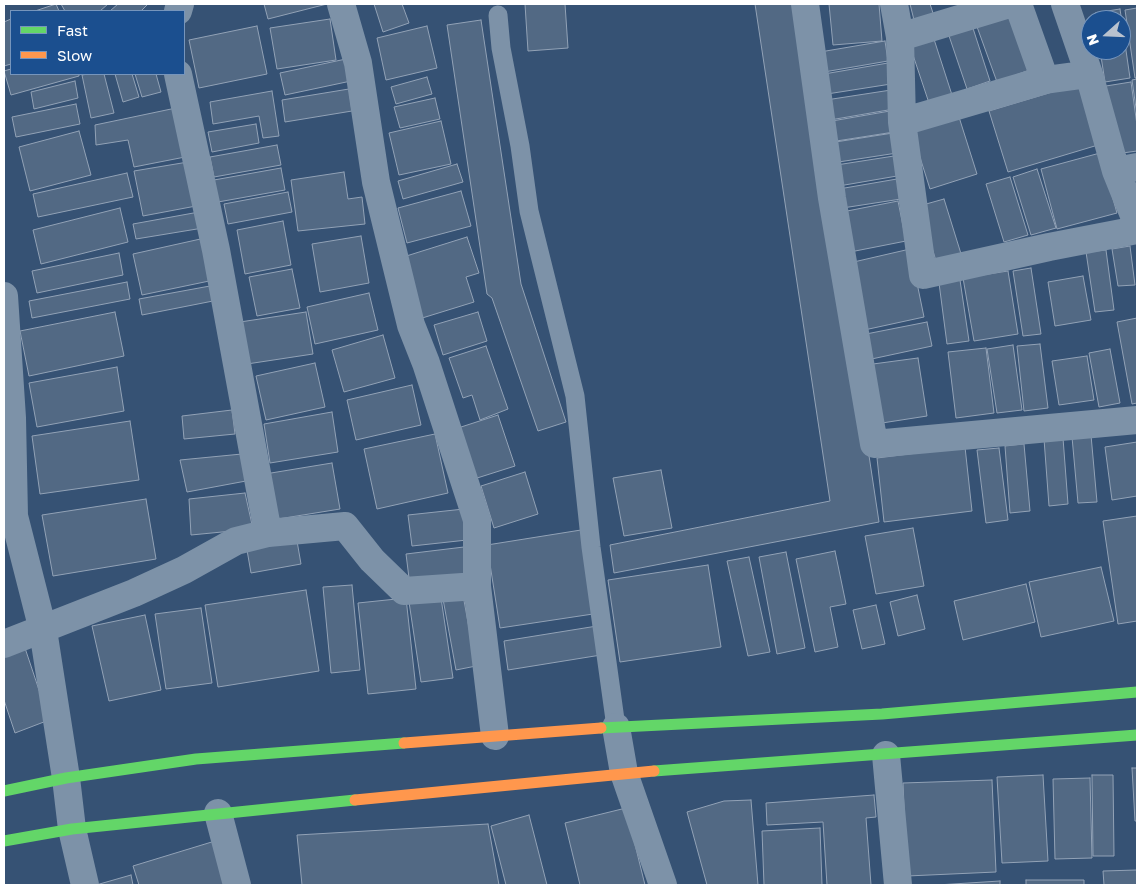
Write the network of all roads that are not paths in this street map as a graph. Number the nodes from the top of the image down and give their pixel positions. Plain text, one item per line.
1 (342, 4) edge
2 (805, 4) edge
3 (894, 4) edge
4 (1009, 4) edge
5 (1018, 4) edge
6 (1065, 4) edge
7 (498, 15) dead end
8 (900, 37) junction
9 (1088, 74) junction
10 (178, 75) edge
11 (1045, 80) junction
12 (902, 122) junction
13 (1126, 169) edge
14 (1137, 223) edge
15 (1137, 230) edge
16 (4, 296) edge
17 (1137, 420) edge
18 (268, 533) junction
19 (11, 539) edge
20 (477, 586) junction
21 (42, 630) junction
22 (4, 644) edge
23 (1137, 692) edge
24 (616, 727) junction
25 (1137, 734) edge
26 (495, 736) junction
27 (886, 755) junction
28 (624, 773) junction
29 (66, 778) junction
30 (4, 791) edge
31 (218, 813) junction
32 (72, 829) junction
33 (4, 841) edge
34 (85, 885) edge
35 (237, 885) edge
36 (663, 885) edge
37 (898, 885) edge

1 - 20 street
2 - 17 street
3 - 8 street
4 - 8 street
5 - 11 street
6 - 9 street
7 - 24 lane
8 - 12 street
9 - 11 street
9 - 13 street
10 - 18 street
11 - 12 street
12 - 15 street
13 - 14 street
16 - 19 street
18 - 20 street
18 - 21 street
19 - 21 street
20 - 26 street
21 - 22 street
21 - 29 street
23 - 24 main road
24 - 26 main road
24 - 28 street
25 - 27 main road
26 - 29 main road
27 - 28 main road
27 - 37 street
28 - 31 main road
28 - 36 street
29 - 30 main road
29 - 32 street
31 - 32 main road
31 - 35 street
32 - 33 main road
32 - 34 street

